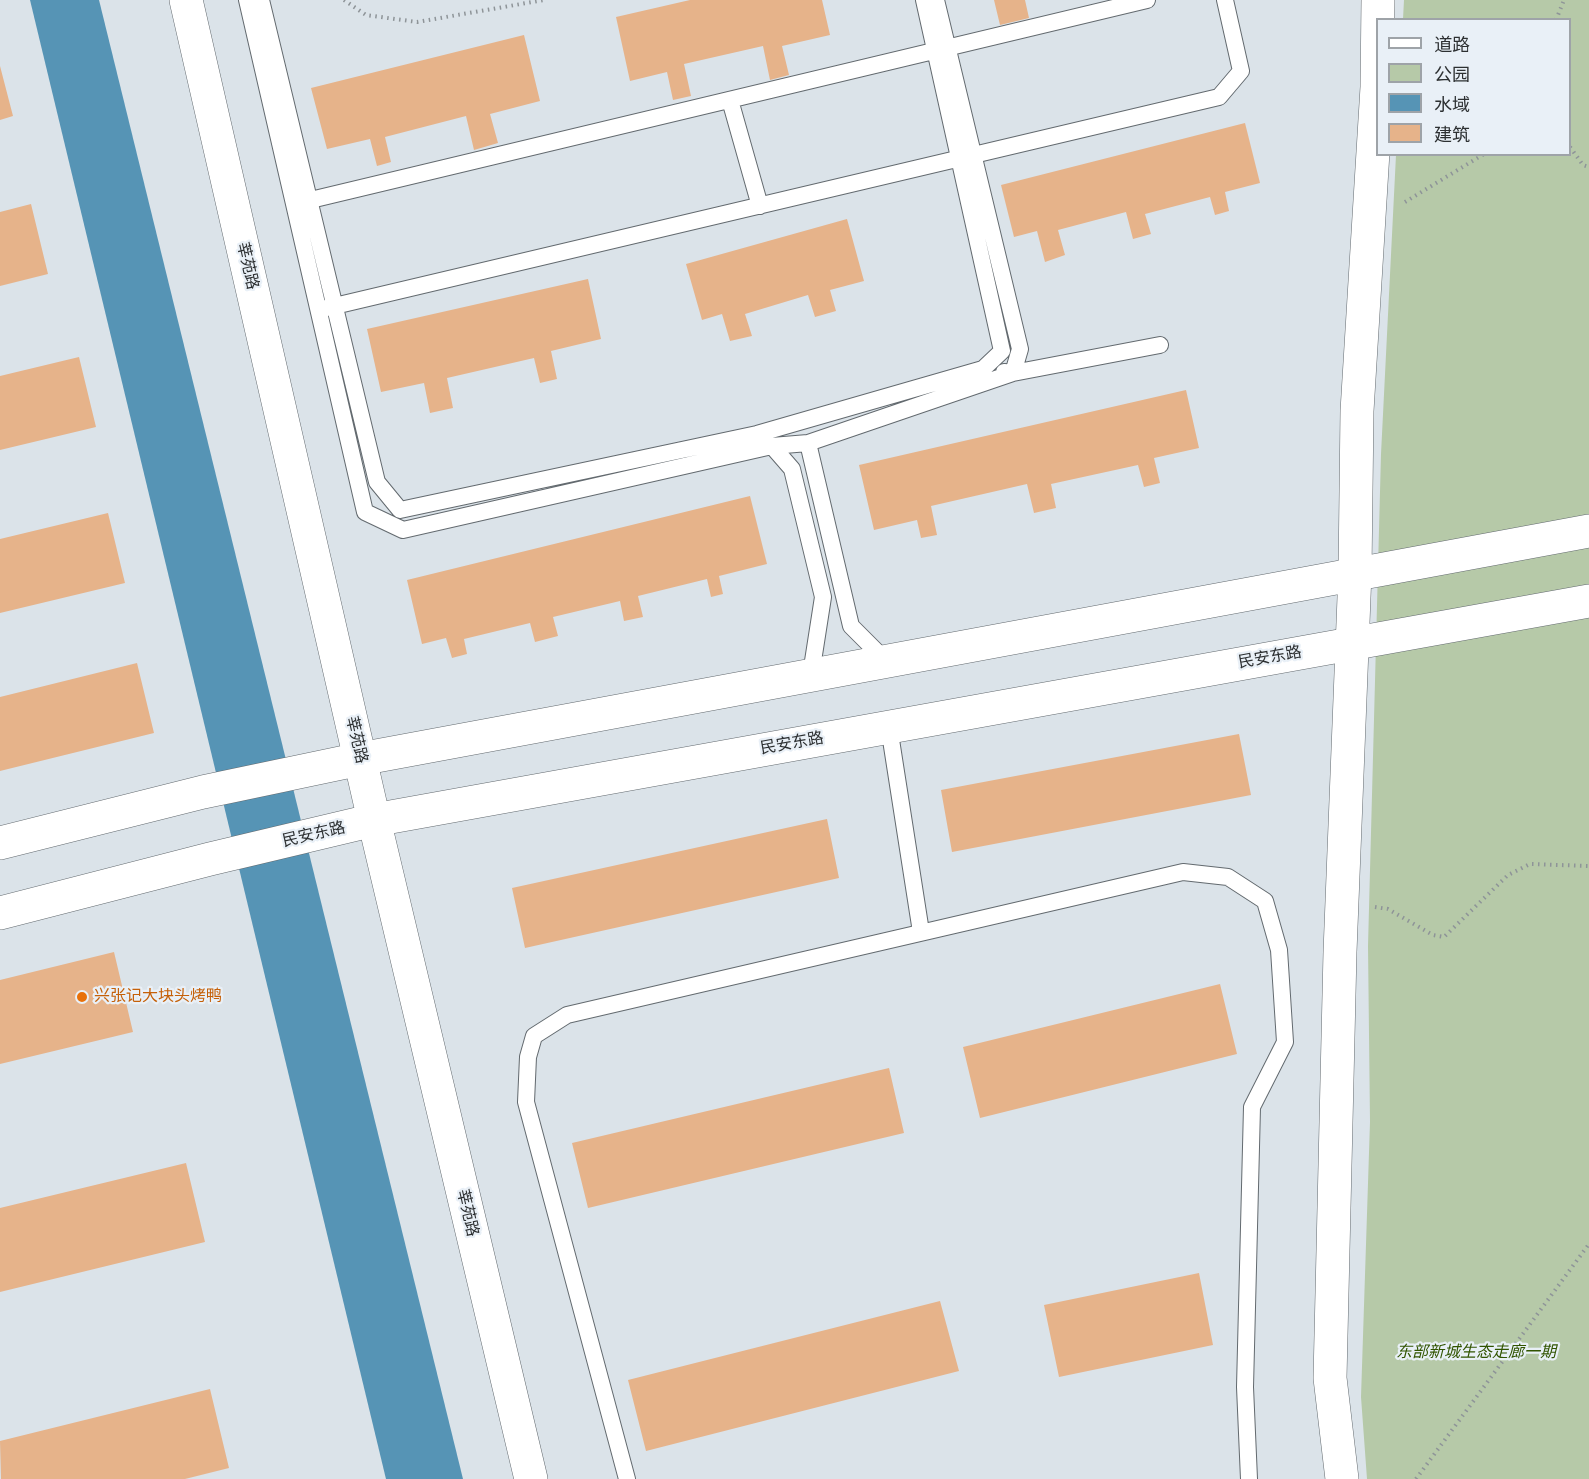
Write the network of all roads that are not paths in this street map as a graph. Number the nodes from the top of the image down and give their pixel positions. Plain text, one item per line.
1 (186, 0) edge
2 (247, 0) edge
3 (261, 0) edge
4 (924, 0) edge
5 (936, 0) edge
6 (1147, 0) edge
7 (1225, 0) edge
8 (1377, 0) edge
9 (1376, 18) edge
10 (1376, 32) edge
11 (941, 49) junction
12 (730, 99) junction
13 (966, 157) junction
14 (302, 202) junction
15 (760, 206) junction
16 (327, 308) junction
17 (1160, 345) dead end
18 (983, 369) junction
19 (1013, 373) junction
20 (808, 442) junction
21 (772, 446) junction
22 (1589, 531) edge
23 (1355, 572) junction
24 (1589, 601) edge
25 (1352, 644) junction
26 (885, 660) junction
27 (811, 674) junction
28 (889, 727) junction
29 (360, 759) junction
30 (374, 820) junction
31 (0, 843) edge
32 (0, 914) edge
33 (921, 933) junction
34 (531, 1479) edge
35 (627, 1479) edge
36 (1249, 1479) edge
37 (1342, 1479) edge

1 - 29 main road, 莘苑路
2 - 14 lane
3 - 14 lane
4 - 11 lane
5 - 11 lane
6 - 11 lane
7 - 13 lane
8 - 9 main road
10 - 23 main road
11 - 12 lane
11 - 13 lane
12 - 14 lane
12 - 15 lane
13 - 15 lane
13 - 18 lane
13 - 19 lane
14 - 16 lane
15 - 16 lane
16 - 18 lane
16 - 21 lane
17 - 19 lane
18 - 19 lane
19 - 20 lane
20 - 21 lane
20 - 26 lane
21 - 27 lane
22 - 23 main road
23 - 25 main road
23 - 26 main road
24 - 25 main road, 民安东路
25 - 28 main road, 民安东路
25 - 37 main road
26 - 27 main road
27 - 29 main road
28 - 30 main road, 民安东路
28 - 33 lane
29 - 30 main road, 莘苑路
29 - 31 main road
30 - 32 main road, 民安东路
30 - 34 main road, 莘苑路
33 - 35 lane
33 - 36 lane

